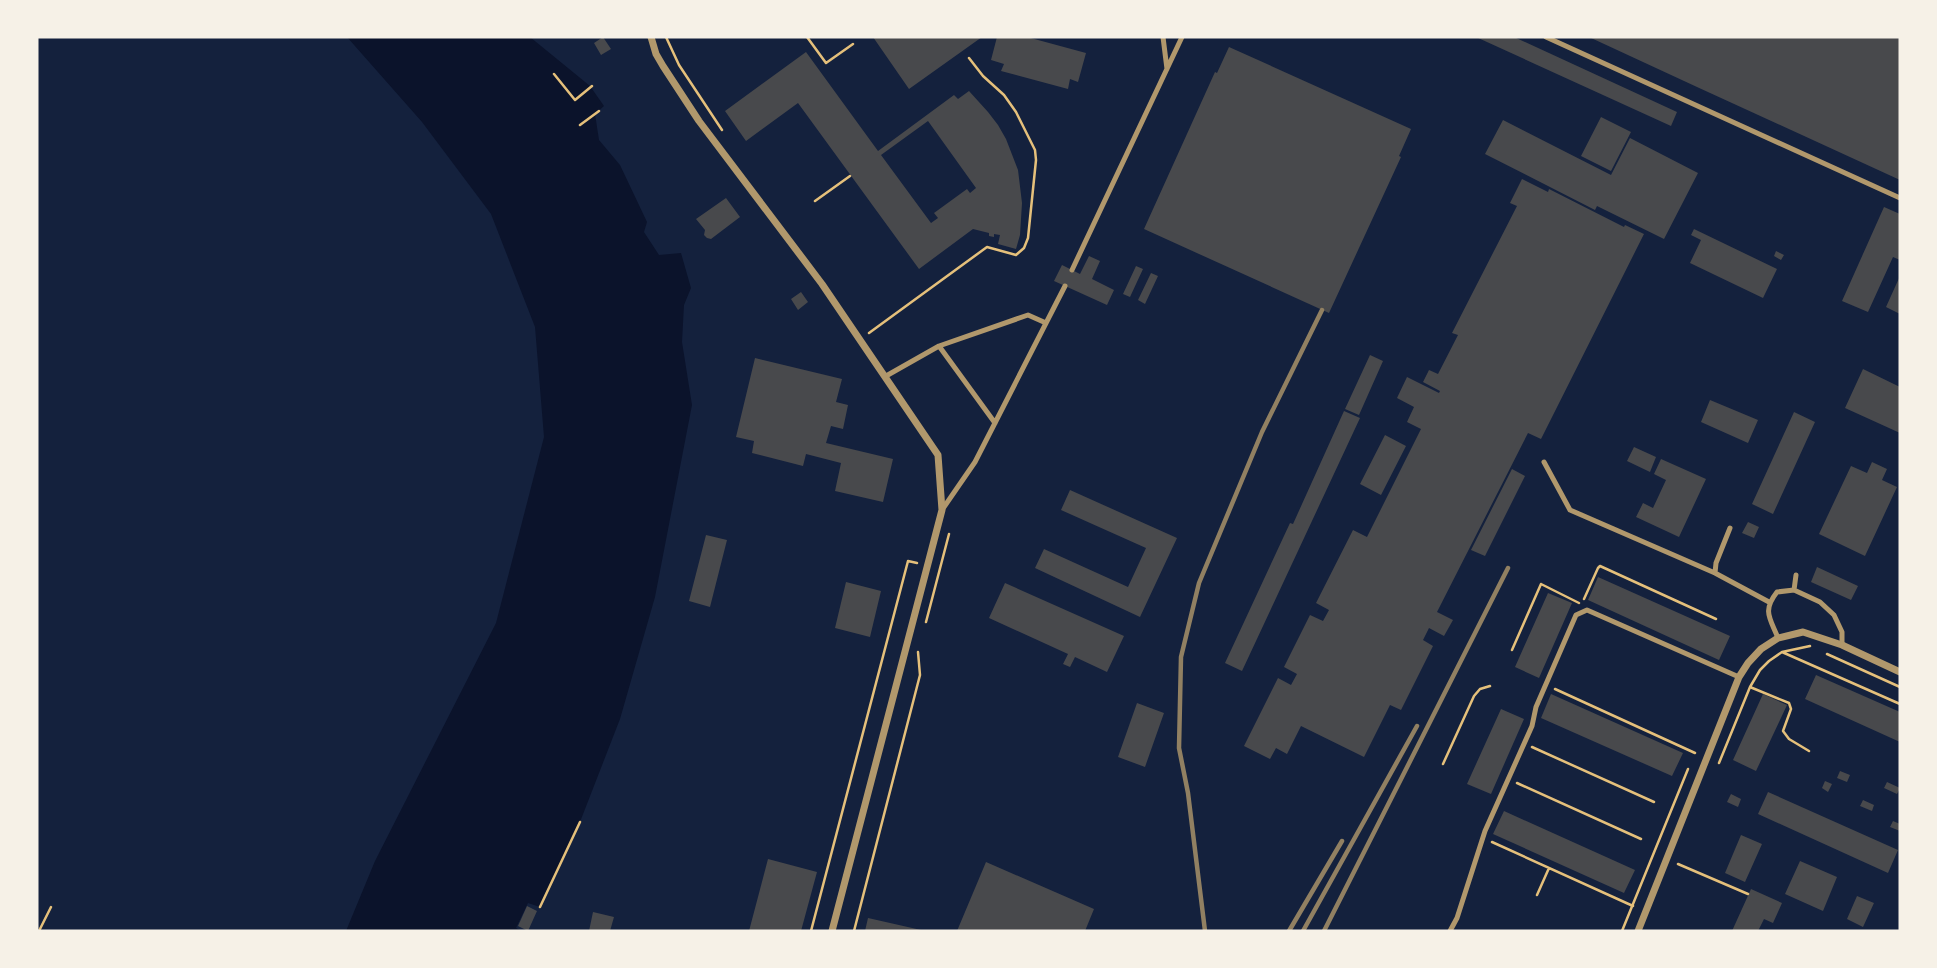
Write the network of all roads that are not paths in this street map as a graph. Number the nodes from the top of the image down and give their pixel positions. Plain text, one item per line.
1 (650, 37) edge
2 (1163, 37) edge
3 (1182, 37) edge
4 (1546, 37) edge
5 (1167, 69) junction
6 (1900, 198) edge
7 (1072, 270) dead end
8 (1065, 286) dead end
9 (1046, 323) junction
10 (939, 346) junction
11 (886, 376) junction
12 (995, 423) junction
13 (1544, 462) dead end
14 (942, 510) junction
15 (1730, 528) dead end
16 (1716, 573) junction
17 (1796, 575) dead end
18 (1794, 590) junction
19 (1769, 602) junction
20 (1778, 638) junction
21 (1842, 645) junction
22 (1900, 672) edge
23 (1739, 677) junction
24 (832, 931) edge
25 (1450, 931) edge
26 (1638, 931) edge

1 - 11 street
2 - 5 lane
3 - 5 lane
4 - 6 lane
5 - 7 lane
8 - 9 lane
9 - 10 lane
9 - 12 lane
10 - 11 lane
10 - 12 lane
11 - 14 street
12 - 14 lane
13 - 16 lane
14 - 24 street
15 - 16 lane
16 - 19 lane
17 - 18 lane
18 - 19 lane
18 - 21 lane
19 - 20 lane
20 - 21 street
20 - 23 street
21 - 22 street
23 - 25 lane
23 - 26 street

